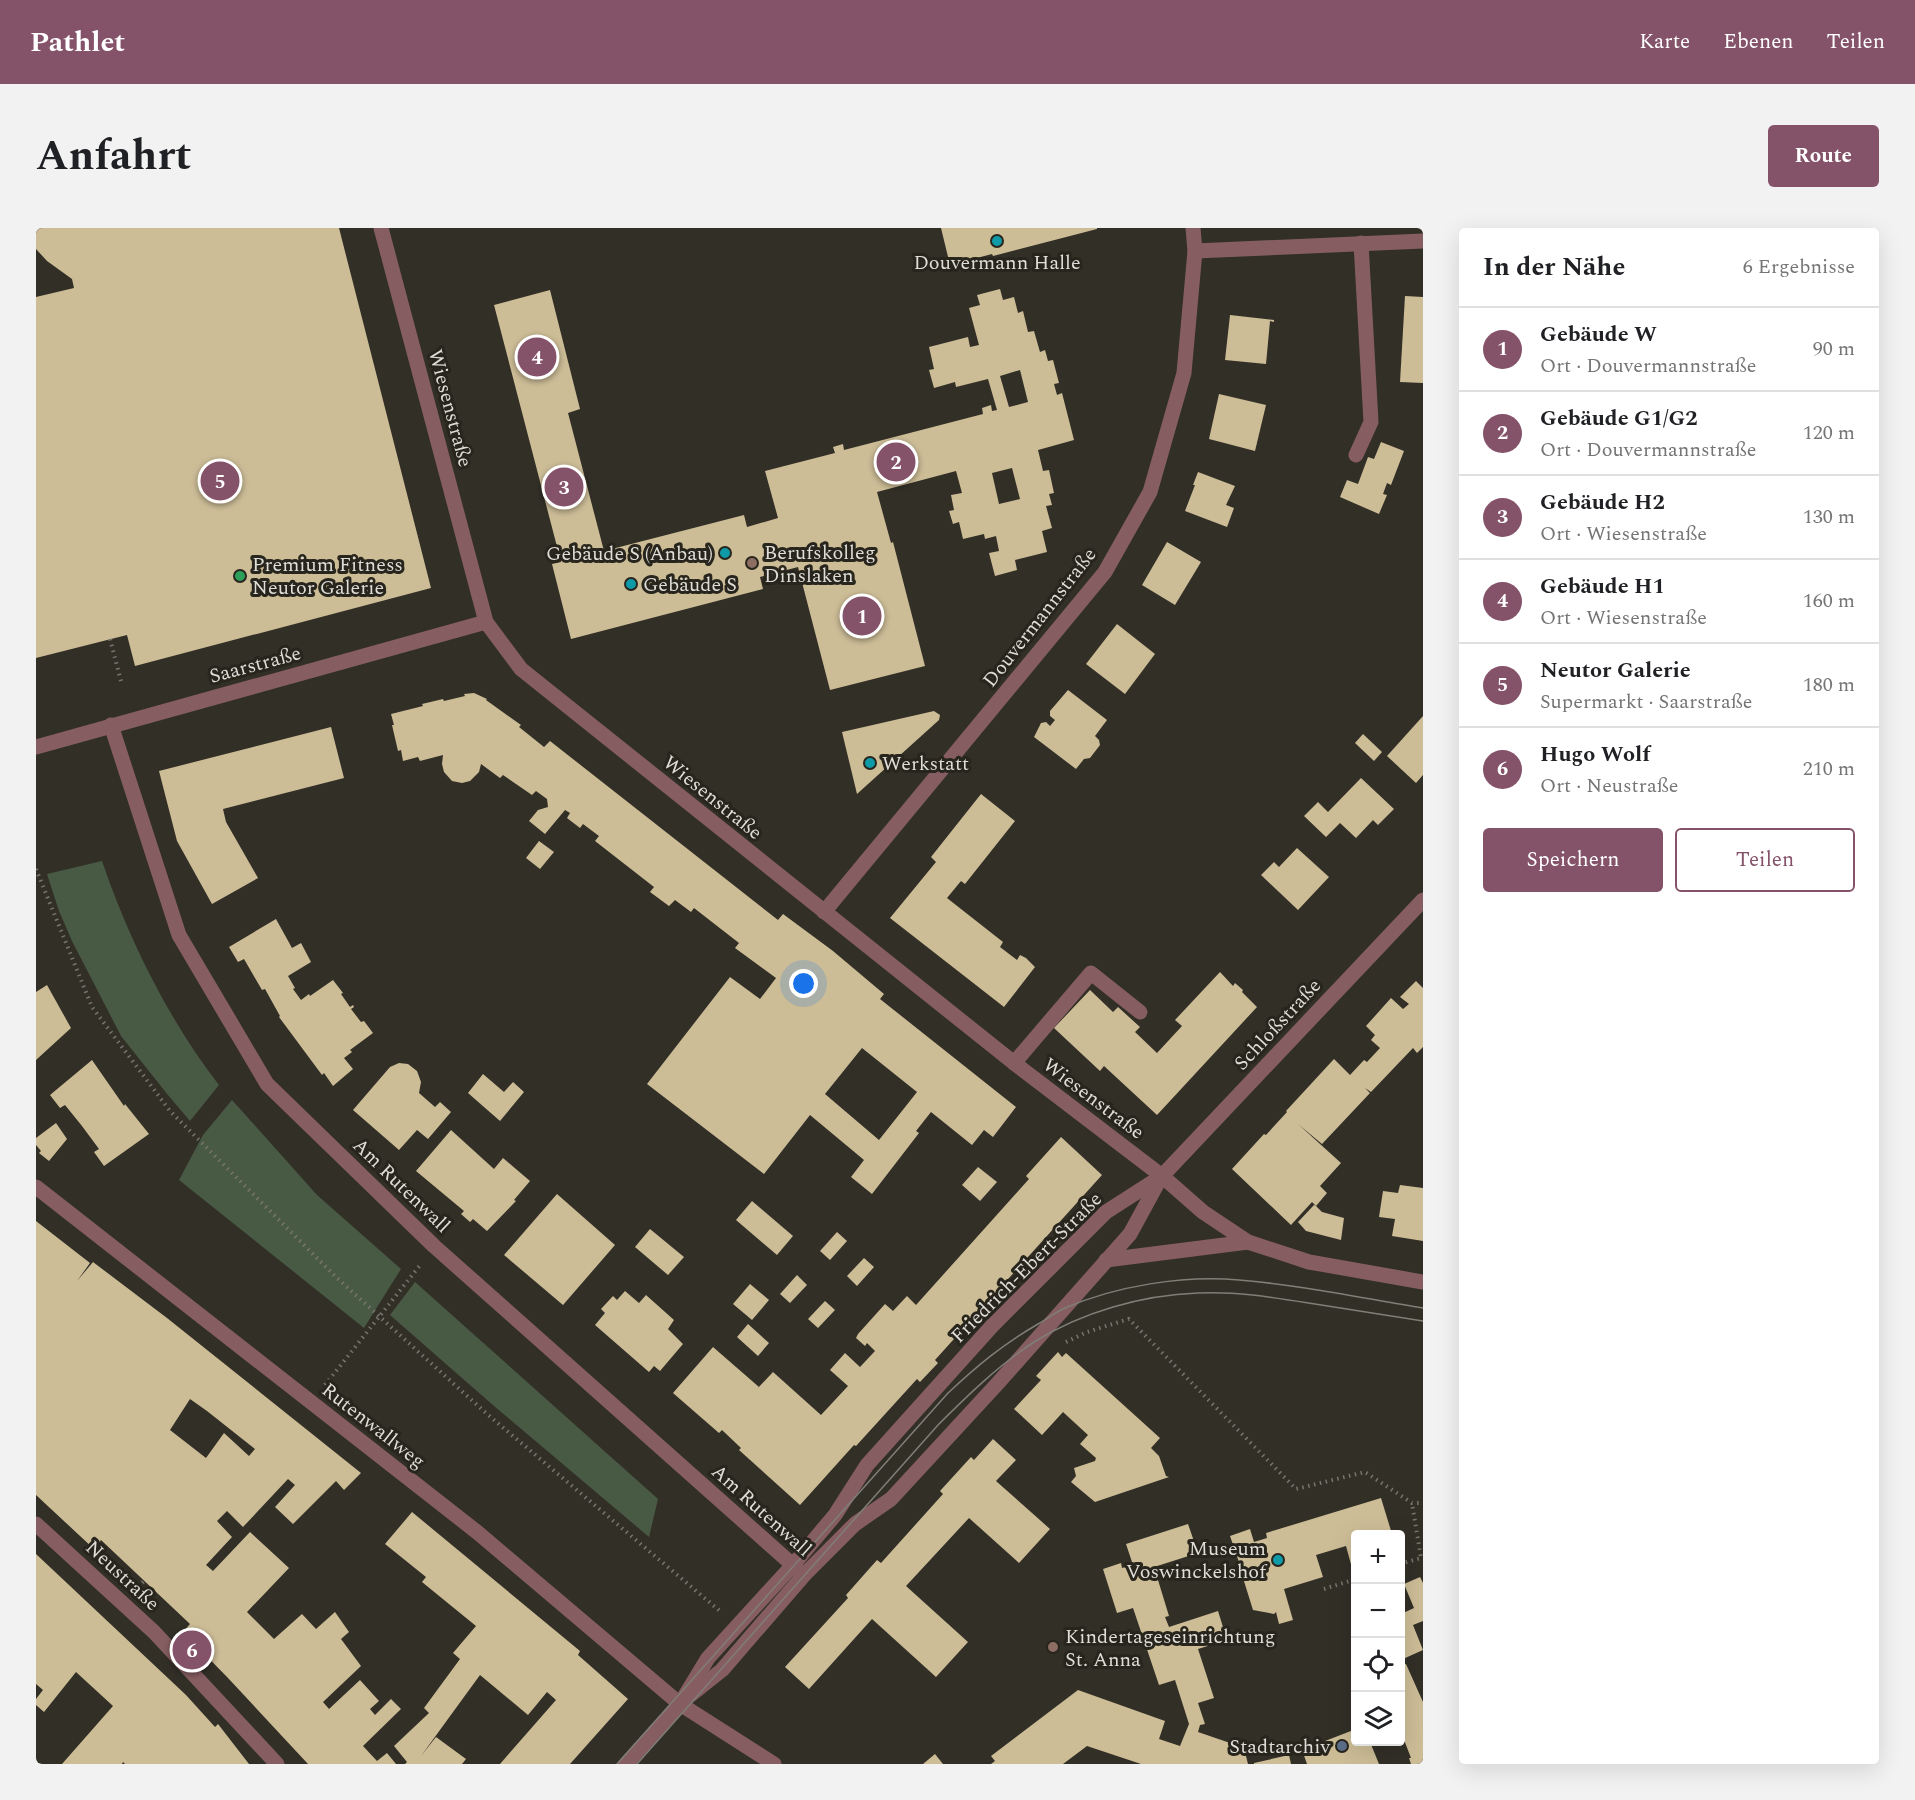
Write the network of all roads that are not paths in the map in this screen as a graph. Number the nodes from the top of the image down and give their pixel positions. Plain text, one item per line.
1 (381, 228) edge
2 (1193, 228) edge
3 (1423, 241) edge
4 (1361, 243) junction
5 (1195, 250) junction
6 (1356, 454) dead end
7 (486, 622) junction
8 (111, 725) junction
9 (36, 747) edge
10 (1423, 900) edge
11 (824, 912) junction
12 (1140, 1012) dead end
13 (1014, 1063) junction
14 (1162, 1176) junction
15 (36, 1187) edge
16 (1248, 1242) junction
17 (1106, 1260) junction
18 (1423, 1282) edge
19 (36, 1524) edge
20 (799, 1570) junction
21 (680, 1704) junction
22 (277, 1764) edge
23 (626, 1764) edge
24 (774, 1764) edge

1 - 7 street, Wiesenstraße
2 - 5 street, Douvermannstraße
3 - 4 street
4 - 5 street
4 - 6 street
5 - 11 street, Douvermannstraße
7 - 8 street, Saarstraße
7 - 11 street, Wiesenstraße
8 - 9 street, Saarstraße
8 - 20 street, Am Rutenwall
10 - 14 street, Schloßstraße
11 - 13 street, Wiesenstraße
12 - 13 street
13 - 14 street, Wiesenstraße
14 - 16 street, Wiesenstraße
14 - 17 street, Friedrich-Ebert-Straße
14 - 20 street, Friedrich-Ebert-Straße
15 - 21 street, Rutenwallweg
16 - 17 street, Wiesenstraße
16 - 18 street, Wiesenstraße
17 - 20 street, Friedrich-Ebert-Straße
19 - 22 street, Neustraße
20 - 21 street, Friedrich-Ebert-Straße
20 - 21 street, Friedrich-Ebert-Straße
21 - 23 street, Friedrich-Ebert-Straße
21 - 24 street, Rutenwallweg

